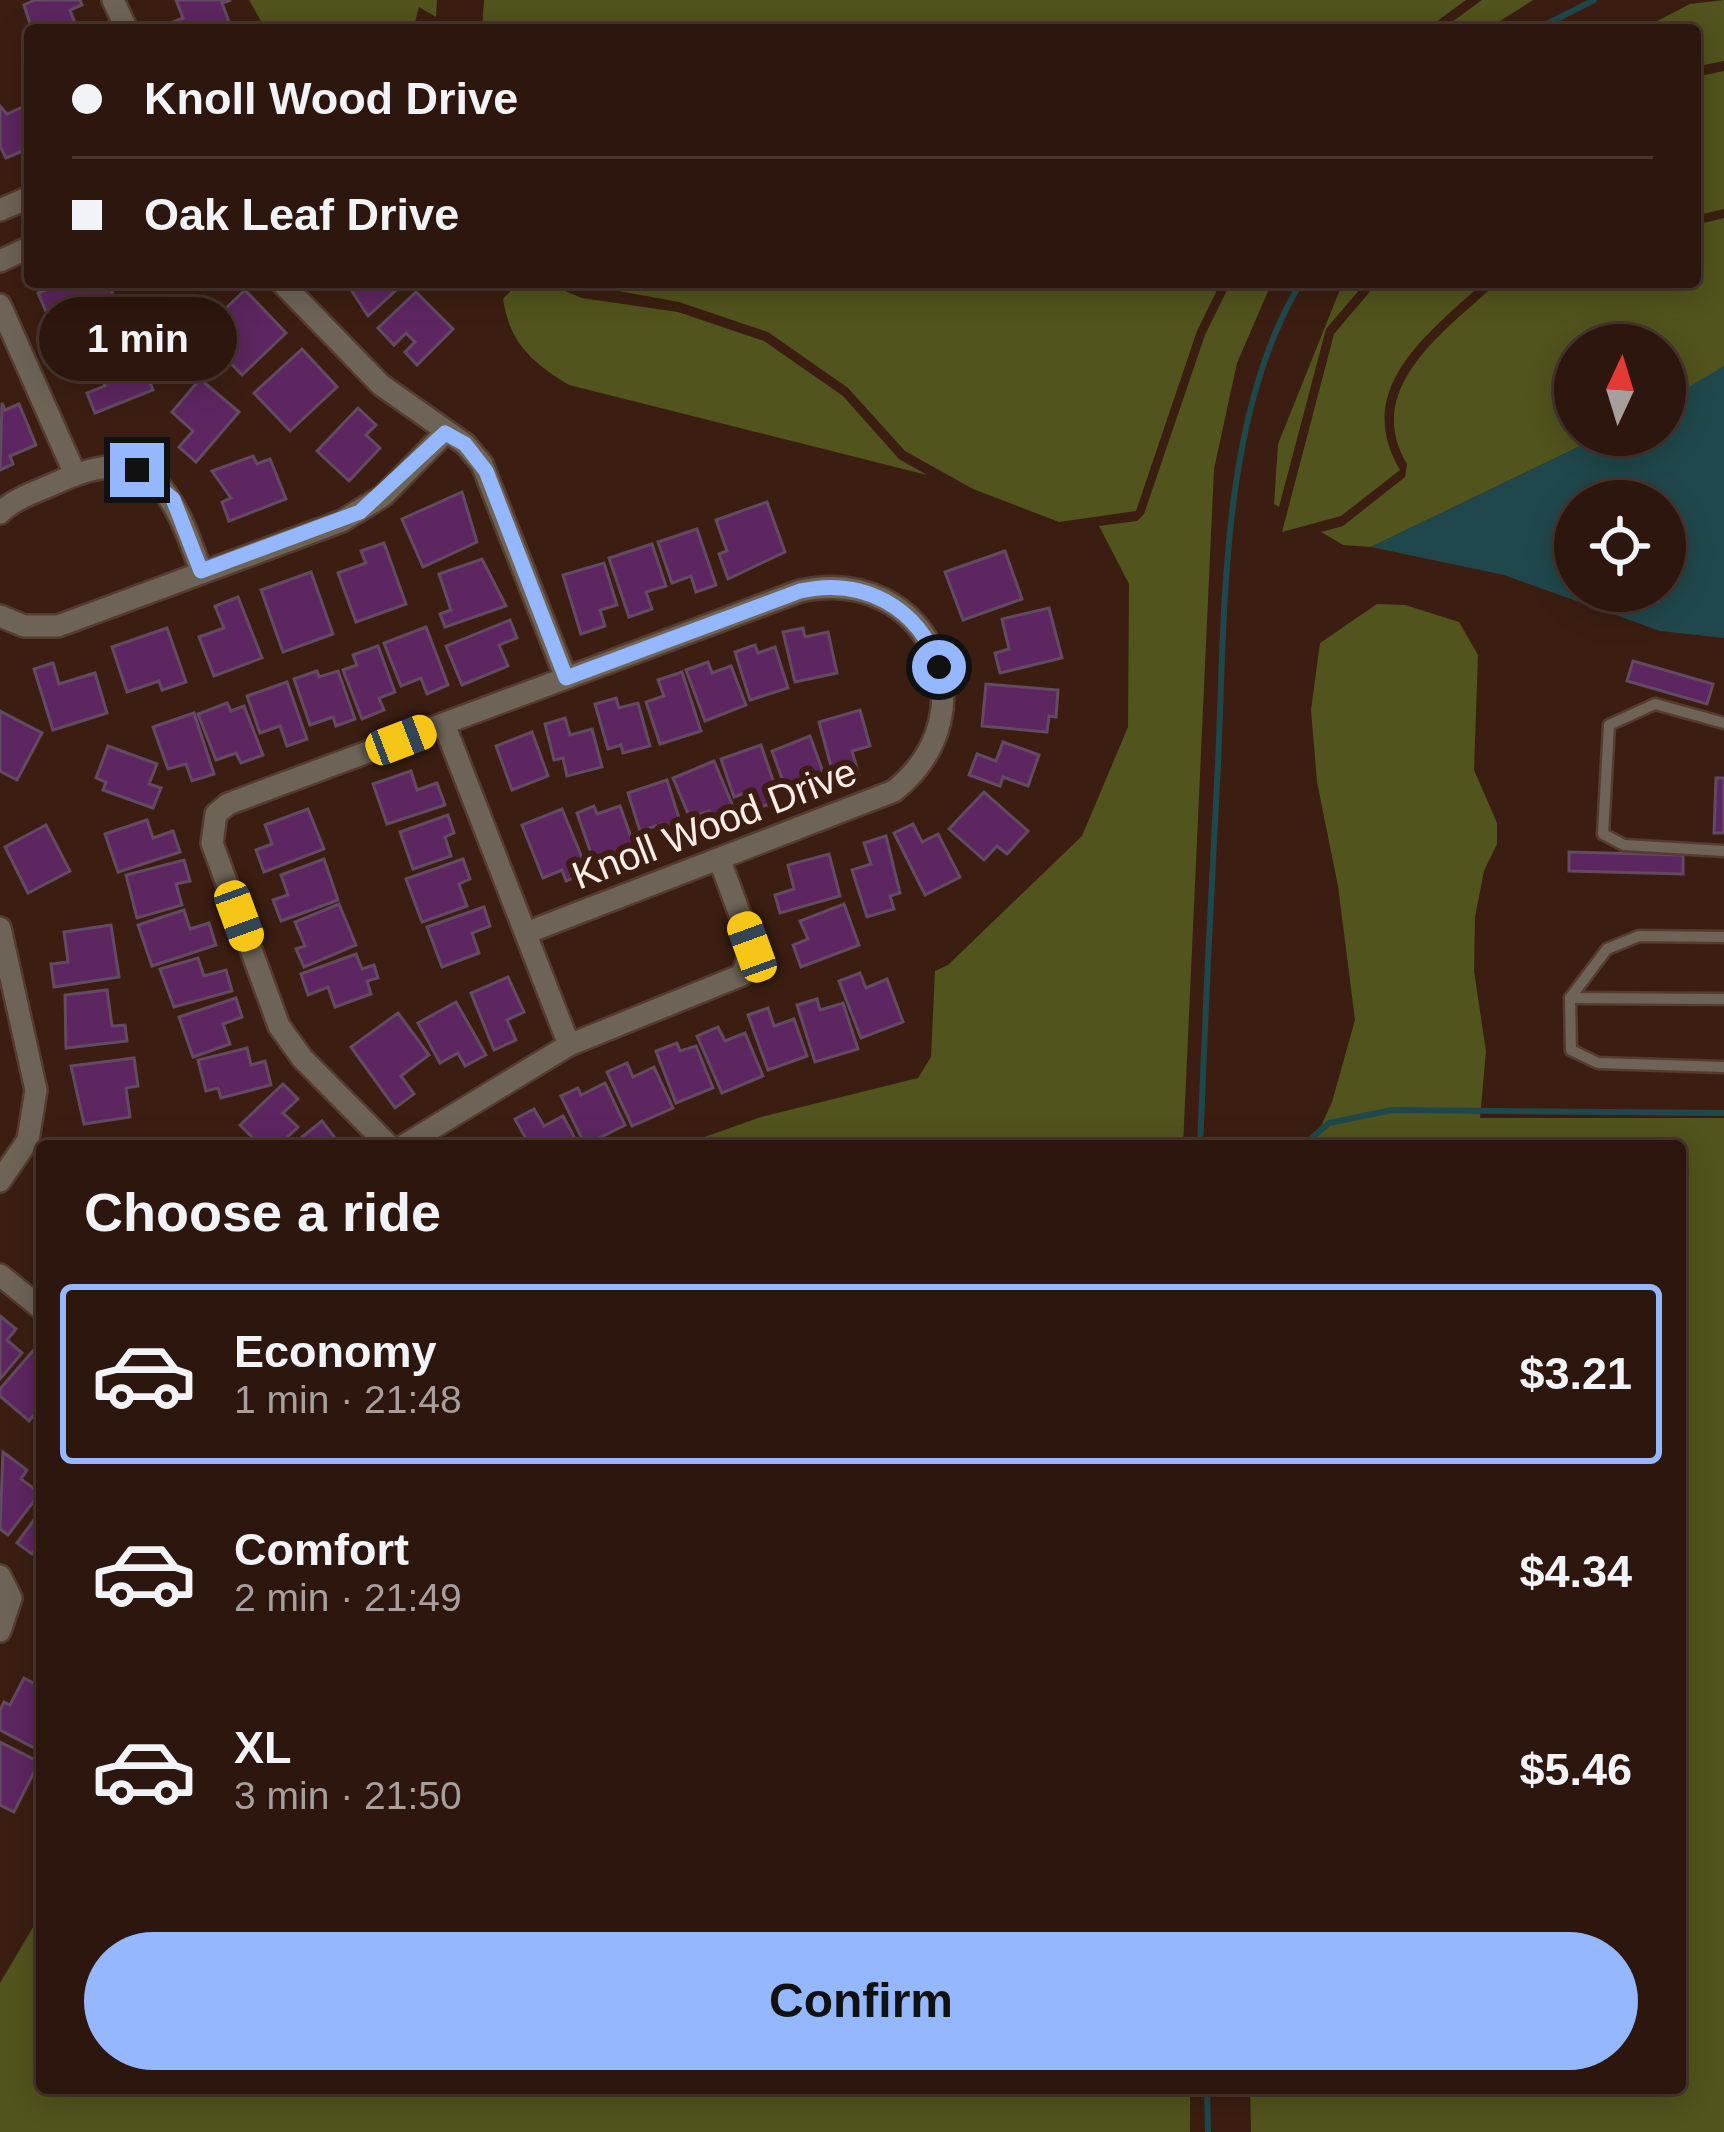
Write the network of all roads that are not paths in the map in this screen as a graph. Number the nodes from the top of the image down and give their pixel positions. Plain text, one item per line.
1 (287, 288) edge
2 (0, 305) edge
3 (445, 433) junction
4 (75, 474) junction
5 (0, 513) edge
6 (201, 571) junction
7 (0, 616) edge
8 (566, 678) junction
9 (1724, 722) edge
10 (444, 724) junction
11 (1724, 850) edge
12 (720, 861) junction
13 (0, 928) edge
14 (526, 933) junction
15 (1724, 937) edge
16 (1570, 998) junction
17 (1724, 999) edge
18 (568, 1045) junction
19 (1724, 1067) edge
20 (383, 1140) edge
21 (413, 1140) edge
22 (35, 1144) edge
23 (0, 1181) edge
24 (0, 1275) edge
25 (36, 1304) edge
26 (0, 1576) edge
27 (0, 1631) edge

1 - 3 street
2 - 4 street
3 - 6 street
3 - 8 street
4 - 5 street
4 - 6 street
6 - 7 street
8 - 10 street, Knoll Wood Drive
8 - 12 street, Knoll Wood Drive
9 - 11 lane
10 - 14 street
10 - 20 street, Knoll Wood Drive
12 - 14 street, Knoll Wood Drive
12 - 18 street
13 - 22 street
14 - 18 street
15 - 16 lane
16 - 17 lane
16 - 19 lane
18 - 21 street
22 - 23 street
24 - 25 street
26 - 27 street

